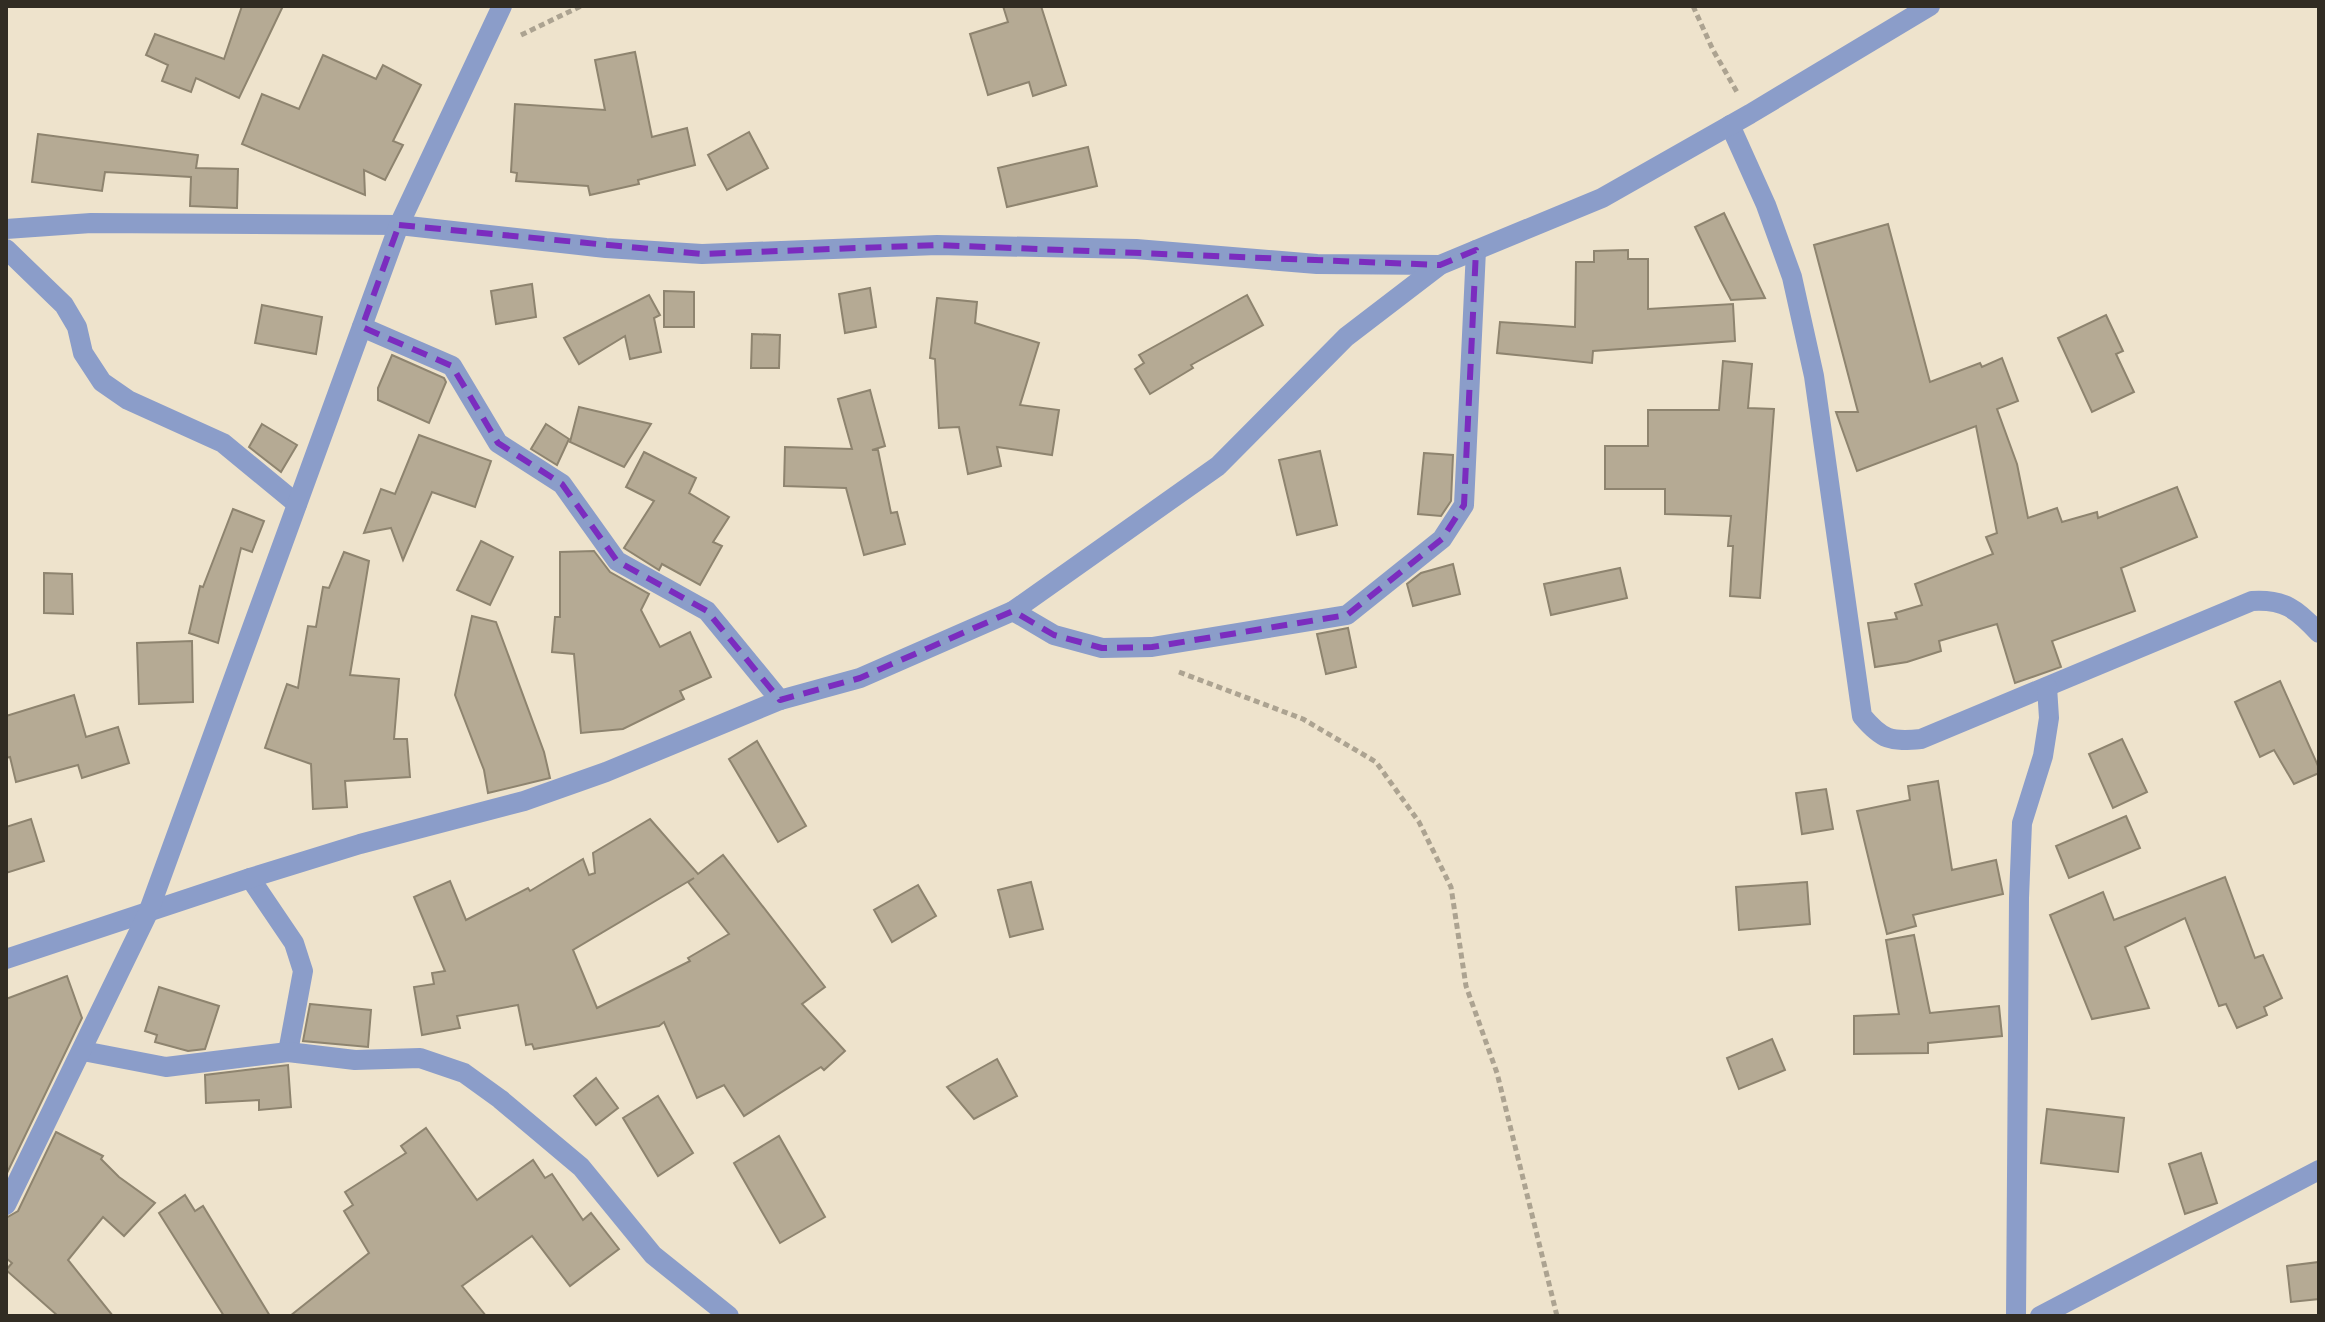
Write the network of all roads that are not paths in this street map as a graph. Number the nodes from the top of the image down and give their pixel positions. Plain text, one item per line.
1 (502, 6) edge
2 (1930, 6) edge
3 (1730, 125) junction
4 (399, 225) junction
5 (6, 229) edge
6 (6, 249) edge
7 (1476, 250) junction
8 (1440, 265) junction
9 (362, 327) junction
10 (297, 504) junction
11 (1013, 611) junction
12 (2319, 633) edge
13 (2047, 687) junction
14 (780, 700) junction
15 (250, 878) junction
16 (148, 913) junction
17 (6, 959) edge
18 (83, 1051) junction
19 (288, 1052) junction
20 (2319, 1170) edge
21 (6, 1205) edge
22 (729, 1316) edge
23 (2016, 1316) edge
24 (2040, 1316) edge

1 - 4 street
2 - 3 street
3 - 7 street
3 - 13 street
4 - 5 street
4 - 8 street
4 - 9 street
6 - 10 street
7 - 8 street
7 - 11 street
8 - 11 street
9 - 10 street
9 - 14 street
10 - 16 street
11 - 14 street
12 - 13 street
13 - 23 street
14 - 15 street
15 - 16 street
15 - 19 street
16 - 17 street
16 - 18 street
18 - 19 street
18 - 21 street
19 - 22 street
20 - 24 street

